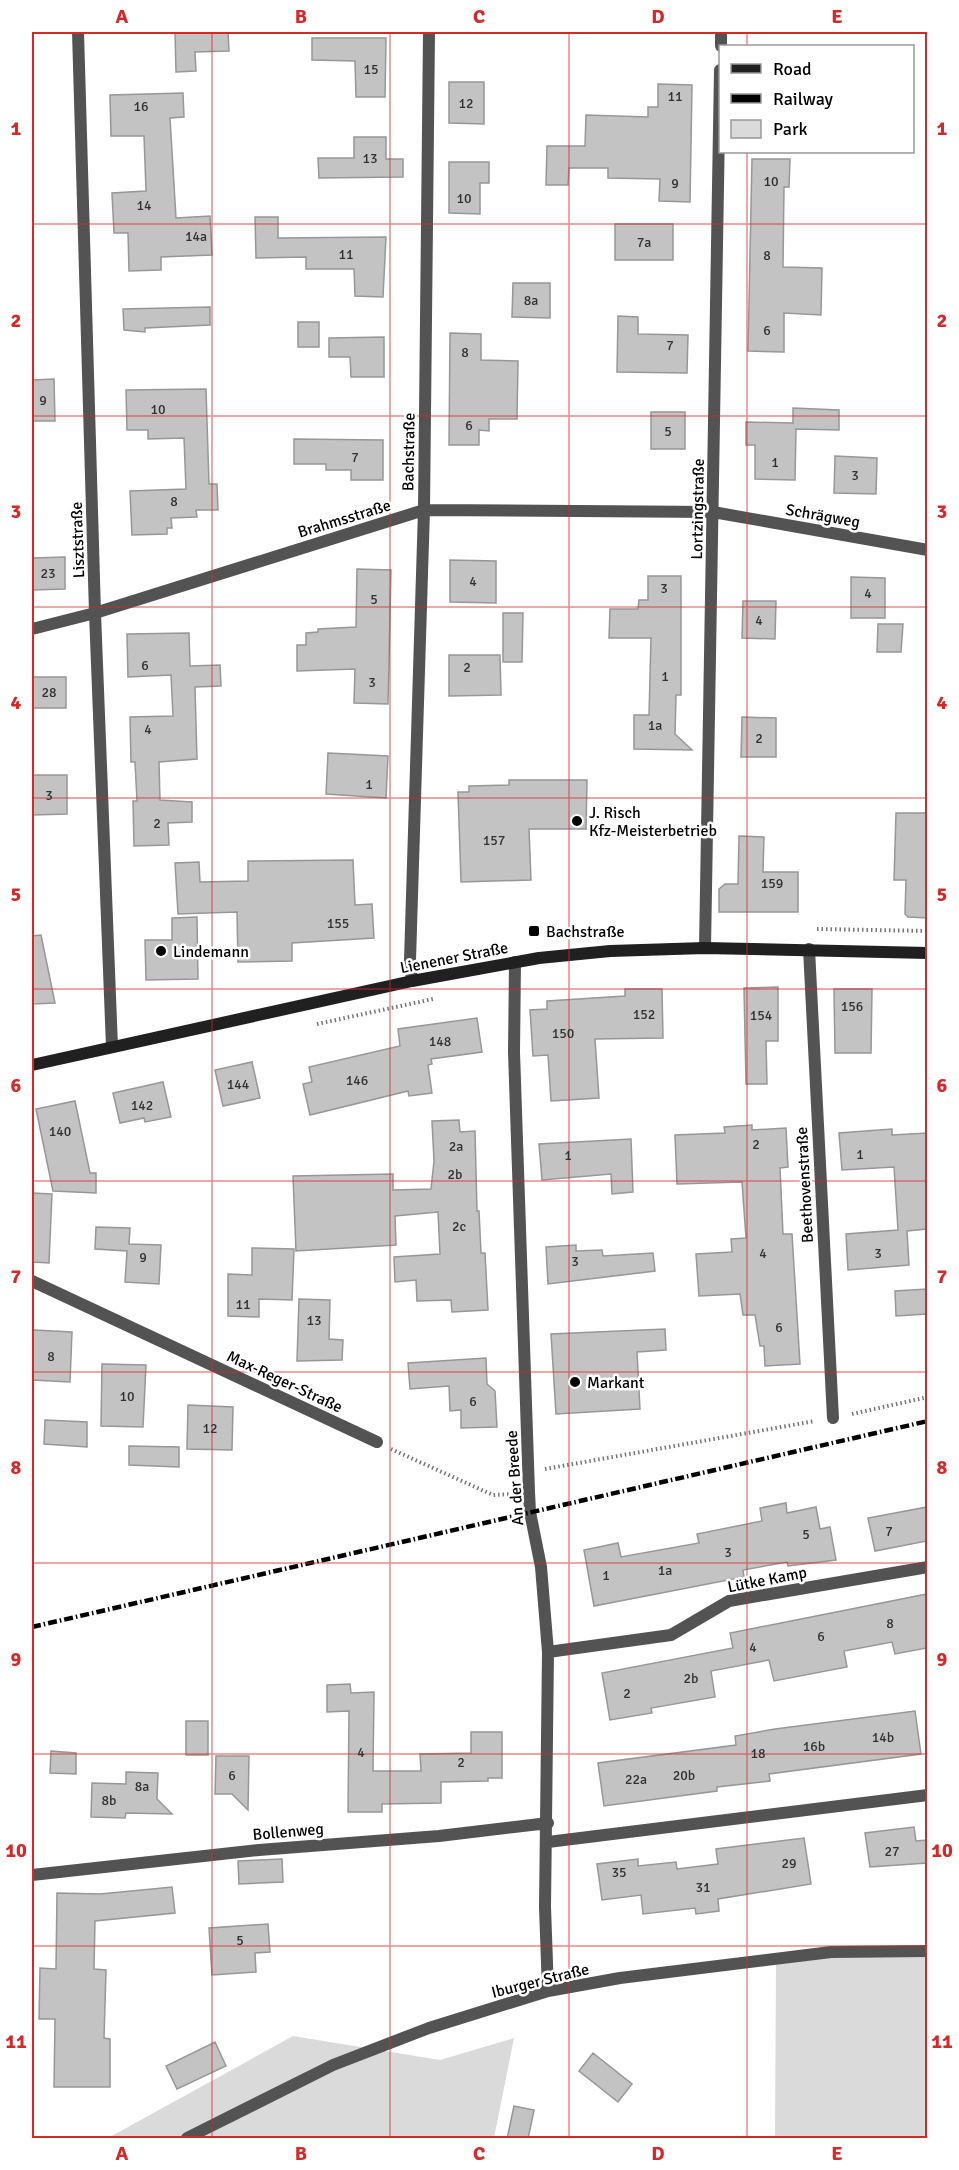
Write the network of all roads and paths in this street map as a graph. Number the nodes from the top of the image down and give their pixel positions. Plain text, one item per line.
1 (78, 32) edge
2 (429, 32) edge
3 (719, 133) edge
4 (424, 510) junction
5 (713, 512) junction
6 (927, 550) edge
7 (95, 613) junction
8 (32, 629) edge
9 (705, 948) junction
10 (808, 950) junction
11 (927, 953) edge
12 (515, 962) junction
13 (412, 981) junction
14 (435, 998) dead end
15 (309, 1026) dead end
16 (112, 1047) junction
17 (32, 1065) edge
18 (32, 1281) edge
19 (927, 1397) edge
20 (833, 1418) junction
21 (377, 1442) joint
22 (529, 1472) junction
23 (529, 1492) junction
24 (927, 1567) edge
25 (548, 1652) junction
26 (927, 1795) edge
27 (548, 1823) junction
28 (548, 1842) junction
29 (32, 1875) edge
30 (927, 1951) edge
31 (548, 1991) junction
32 (187, 2139) edge

1 - 7 street, Lisztstraße
2 - 4 street, Bachstraße
3 - 5 street, Lortzingstraße
4 - 5 street, Brahmsstraße
4 - 7 street, Brahmsstraße
4 - 13 street, Bachstraße
5 - 6 street, Schrägweg
5 - 9 street, Lortzingstraße
7 - 8 street, Brahmsstraße
7 - 16 street, Lisztstraße
9 - 10 street, Lienener Straße
9 - 12 street, Lienener Straße
10 - 11 street, Lienener Straße
10 - 20 street, Beethovenstraße
12 - 13 street, Lienener Straße
12 - 22 street, An der Breede
13 - 16 street, Lienener Straße
14 - 15 path
16 - 17 street, Lienener Straße
18 - 21 street, Max-Reger-Straße
19 - 20 path
20 - 22 path
21 - 23 path
22 - 23 street, An der Breede
23 - 25 street, An der Breede
24 - 25 street, Lütke Kamp
25 - 27 street, An der Breede
26 - 28 street
27 - 28 street, An der Breede
27 - 29 street, Bollenweg
28 - 31 street, An der Breede
30 - 31 street, Iburger Straße
31 - 32 street, Iburger Straße

